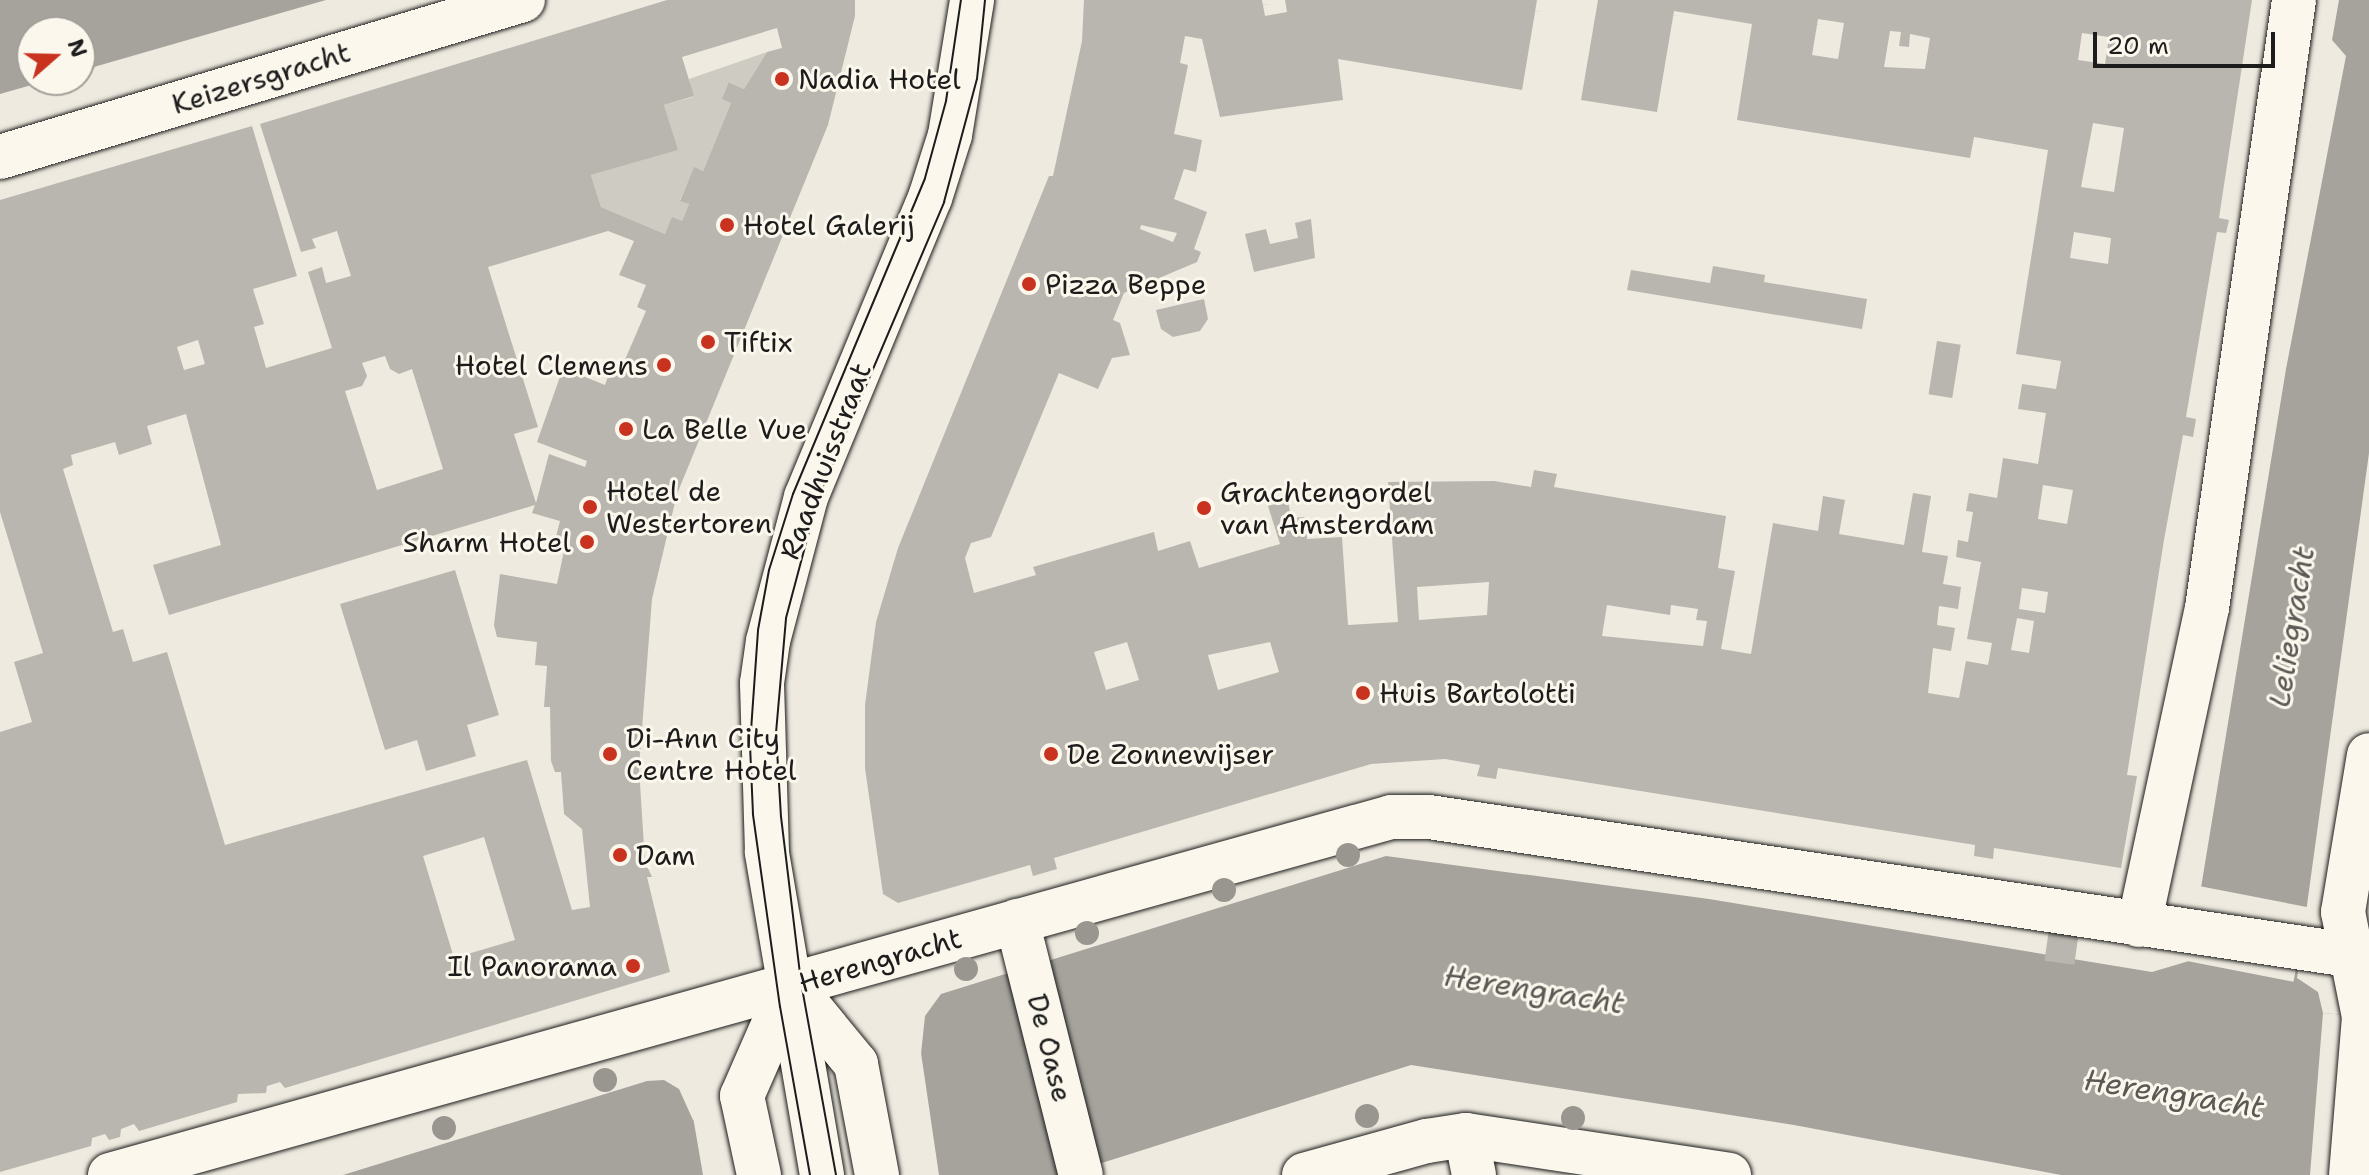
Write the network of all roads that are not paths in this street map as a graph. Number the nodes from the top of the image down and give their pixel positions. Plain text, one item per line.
1 (523, 0) edge
2 (972, 0) edge
3 (2294, 0) edge
4 (0, 157) edge
5 (2369, 755) edge
6 (1017, 921) junction
7 (2139, 925) junction
8 (2361, 957) edge
9 (791, 984) junction
10 (1470, 1155) edge
11 (1081, 1172) edge
12 (110, 1175) edge
13 (759, 1175) edge
14 (822, 1175) edge
15 (877, 1175) edge
16 (1304, 1175) edge
17 (1729, 1175) edge
18 (2351, 1175) edge

1 - 4 street, Keizersgracht
2 - 9 street, Raadhuisstraat
3 - 7 street
5 - 8 street
6 - 7 street, Herengracht
6 - 9 street, Herengracht
6 - 11 street, De Oase
7 - 8 street, Herengracht
8 - 18 street
9 - 12 street, Herengracht
9 - 13 street
9 - 14 street, Raadhuisstraat
9 - 15 street, Raadhuisstraat
10 - 16 street
10 - 17 street

